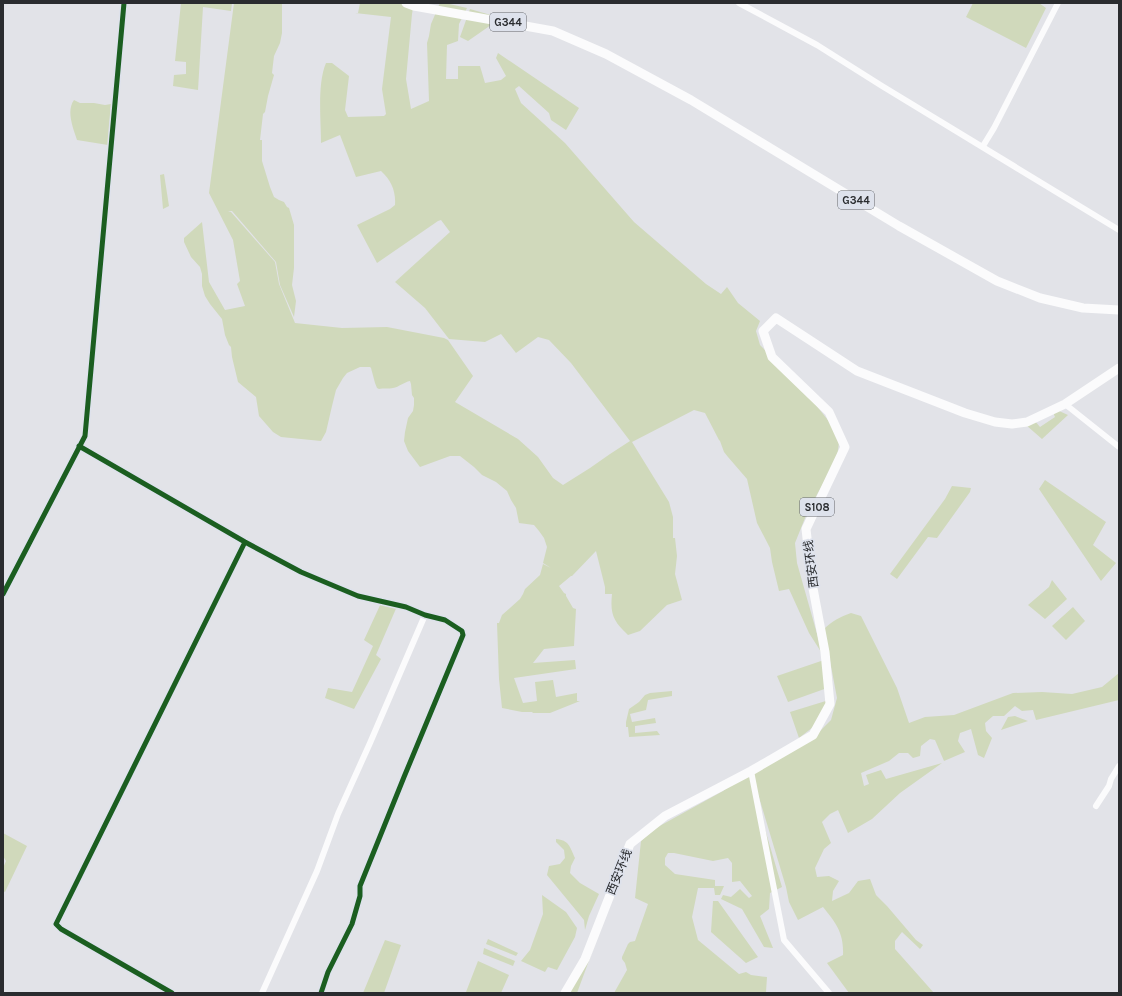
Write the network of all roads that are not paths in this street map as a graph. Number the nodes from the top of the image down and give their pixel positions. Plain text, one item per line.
1 (124, 3) edge
2 (406, 3) edge
3 (740, 3) edge
4 (1058, 3) edge
5 (983, 146) junction
6 (1119, 230) edge
7 (1119, 310) edge
8 (1119, 368) edge
9 (1065, 404) junction
10 (79, 446) junction
11 (1119, 447) edge
12 (245, 542) junction
13 (3, 594) edge
14 (425, 615) junction
15 (1119, 766) edge
16 (751, 771) junction
17 (1096, 806) dead end
18 (172, 993) edge
19 (262, 993) edge
20 (321, 993) edge
21 (565, 993) edge
22 (829, 993) edge

1 - 10 street
2 - 7 main road, G344
3 - 5 street
4 - 5 street
5 - 6 street
8 - 9 main road, 西安环线 / S108
9 - 11 street
9 - 16 main road, 西安环线 / S108
10 - 12 street
10 - 13 street
12 - 14 street
12 - 18 street
14 - 19 street
14 - 20 street
15 - 17 street
16 - 21 main road, 西安环线 / S108
16 - 22 street

